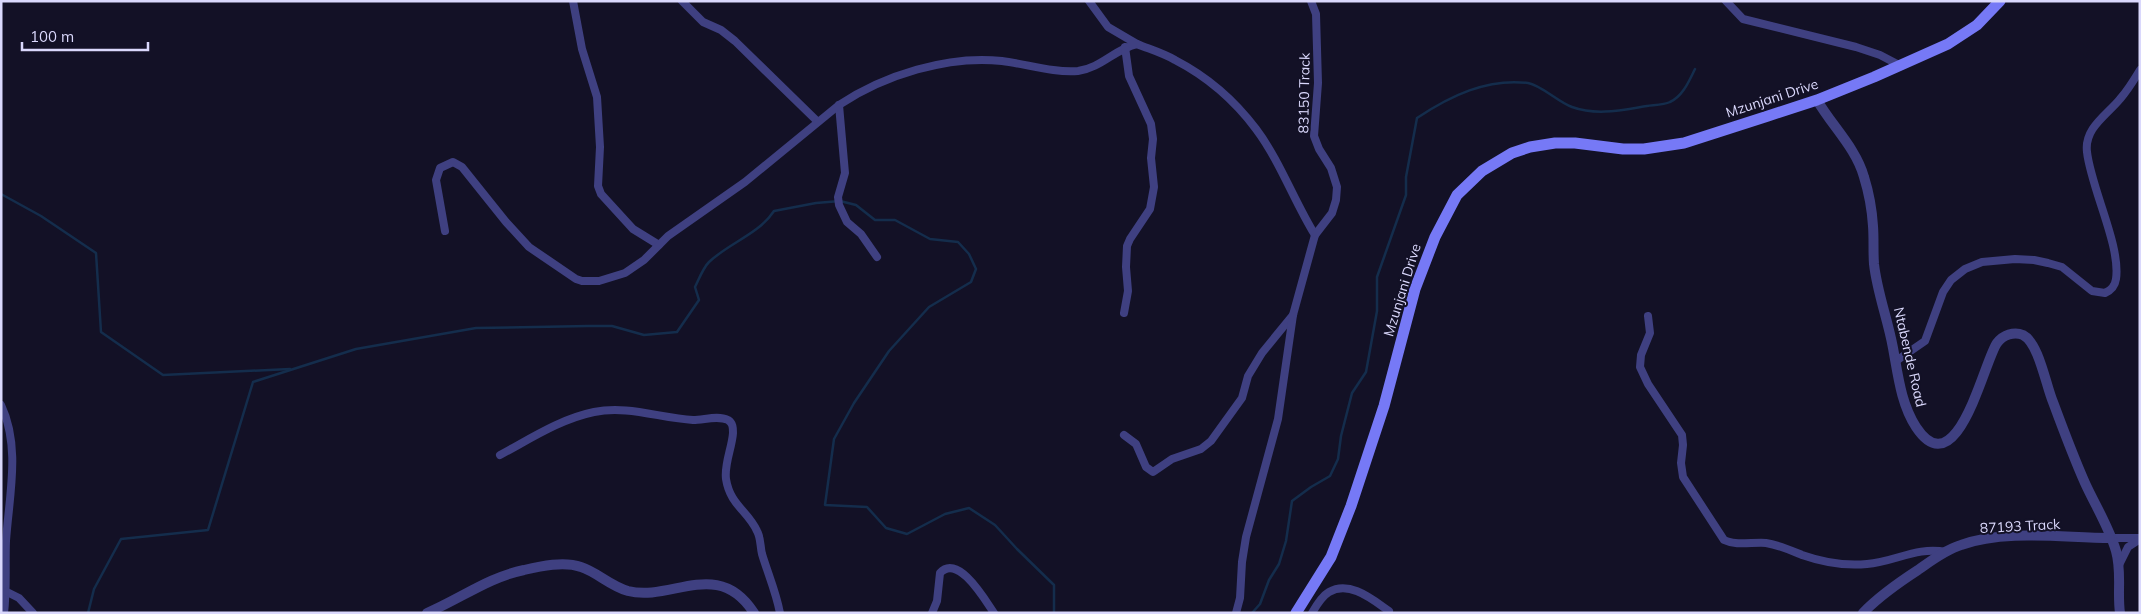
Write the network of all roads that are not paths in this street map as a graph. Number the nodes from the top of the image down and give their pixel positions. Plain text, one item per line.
1 (574, 1) edge
2 (682, 1) edge
3 (1089, 1) edge
4 (1311, 1) edge
5 (1726, 1) edge
6 (2000, 1) edge
7 (1137, 44) junction
8 (1125, 46) junction
9 (1901, 66) junction
10 (2140, 70) edge
11 (1817, 100) junction
12 (839, 105) junction
13 (817, 121) junction
14 (445, 230) dead end
15 (1315, 236) junction
16 (659, 245) junction
17 (877, 257) dead end
18 (1124, 313) dead end
19 (1293, 315) junction
20 (1648, 316) dead end
21 (1896, 361) junction
22 (1, 405) edge
23 (1124, 435) dead end
24 (500, 456) dead end
25 (2110, 538) junction
26 (2140, 539) edge
27 (1946, 552) junction
28 (2118, 567) junction
29 (7, 592) junction
30 (1389, 612) dead end
31 (4, 613) edge
32 (33, 613) edge
33 (427, 613) edge
34 (754, 613) edge
35 (780, 613) edge
36 (932, 613) edge
37 (994, 613) edge
38 (1236, 613) edge
39 (1296, 613) edge
40 (1312, 613) edge
41 (1863, 613) edge
42 (2120, 613) edge

1 - 16 street
2 - 13 street
3 - 7 street
4 - 15 street, 83150 Track
5 - 9 street
6 - 9 main road, Mzunjani Drive
7 - 8 street
7 - 15 street
8 - 12 street
8 - 18 street
9 - 11 main road, Mzunjani Drive
10 - 21 street
11 - 21 street, Ntabende Road
11 - 39 main road, Mzunjani Drive
12 - 13 street
12 - 17 street
13 - 16 street
14 - 16 street
15 - 19 street
19 - 23 street
19 - 38 street
20 - 27 street
21 - 25 street, Ntabende Road
22 - 29 street
24 - 35 street
25 - 26 street
25 - 27 street, 87193 Track
25 - 28 street, Ntabende Road
26 - 28 street
27 - 41 street, 87193 Track
28 - 42 street, Ntabende Road
29 - 31 street
29 - 32 street
30 - 40 street
33 - 34 street
36 - 37 street

